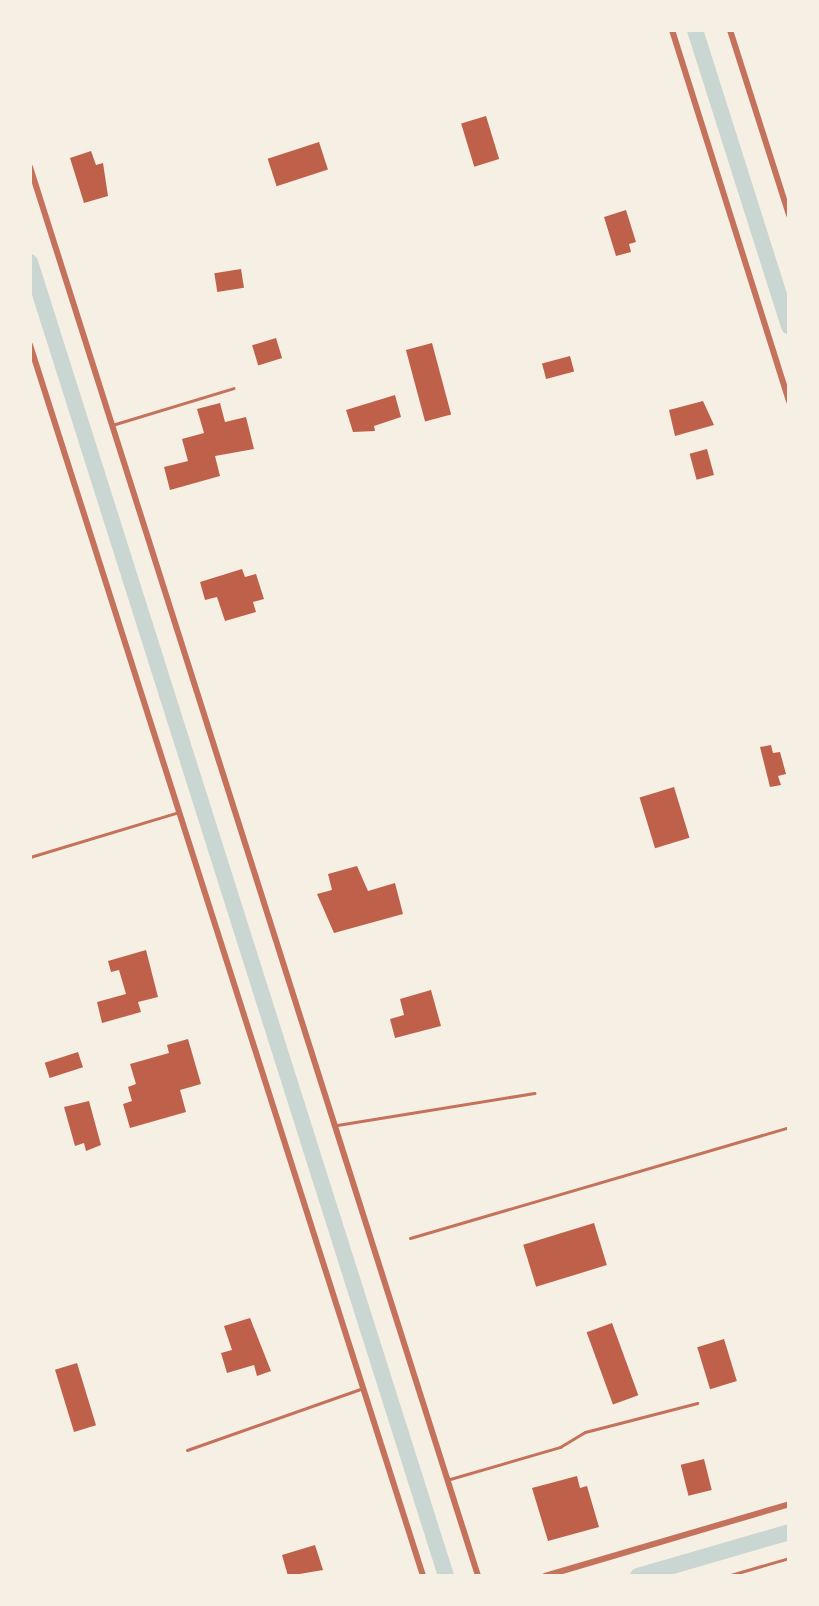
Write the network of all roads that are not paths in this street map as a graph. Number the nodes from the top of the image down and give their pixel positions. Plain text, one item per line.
1 (672, 30) edge
2 (730, 30) edge
3 (30, 167) edge
4 (789, 215) edge
5 (30, 345) edge
6 (234, 388) dead end
7 (789, 401) edge
8 (112, 425) junction
9 (179, 812) junction
10 (30, 857) edge
11 (534, 1093) dead end
12 (334, 1126) junction
13 (789, 1127) edge
14 (410, 1238) dead end
15 (363, 1388) junction
16 (697, 1403) dead end
17 (187, 1450) dead end
18 (446, 1480) junction
19 (789, 1504) edge
20 (789, 1558) edge
21 (423, 1576) edge
22 (478, 1576) edge
23 (545, 1576) edge
24 (727, 1576) edge

1 - 7 street
2 - 4 street
3 - 8 street
5 - 9 street
6 - 8 lane
8 - 12 street
9 - 10 lane
9 - 15 street
11 - 12 lane
12 - 18 street
13 - 14 lane
15 - 17 lane
15 - 21 street
16 - 18 lane
18 - 22 street
19 - 23 street
20 - 24 lane

